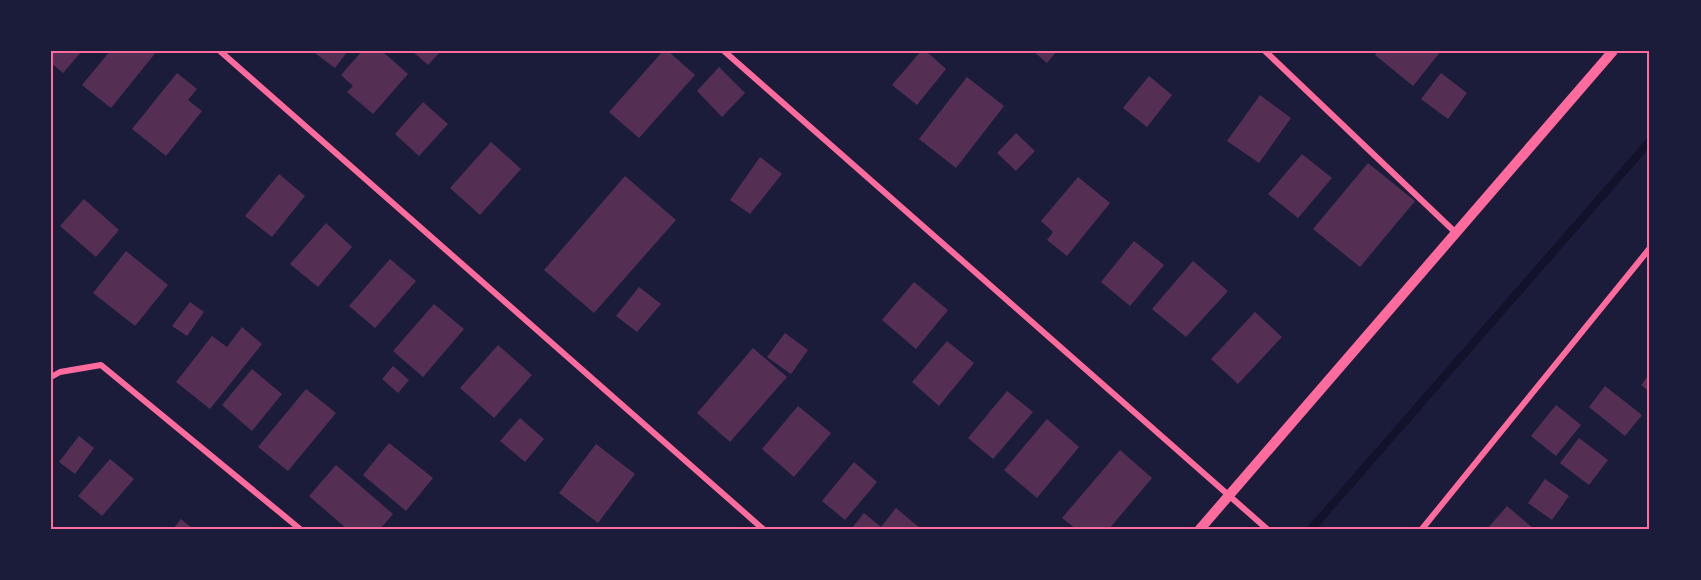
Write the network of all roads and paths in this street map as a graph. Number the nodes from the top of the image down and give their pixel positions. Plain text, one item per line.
1 (220, 51) edge
2 (724, 51) edge
3 (1265, 51) edge
4 (1613, 51) edge
5 (1456, 234) junction
6 (1650, 248) edge
7 (51, 377) edge
8 (1230, 495) junction
9 (300, 529) edge
10 (763, 529) edge
11 (1200, 529) edge
12 (1267, 529) edge
13 (1422, 529) edge

1 - 10 street
2 - 8 street
3 - 5 street
4 - 5 street
5 - 8 street
6 - 13 street
7 - 9 street
8 - 11 street
8 - 12 street

